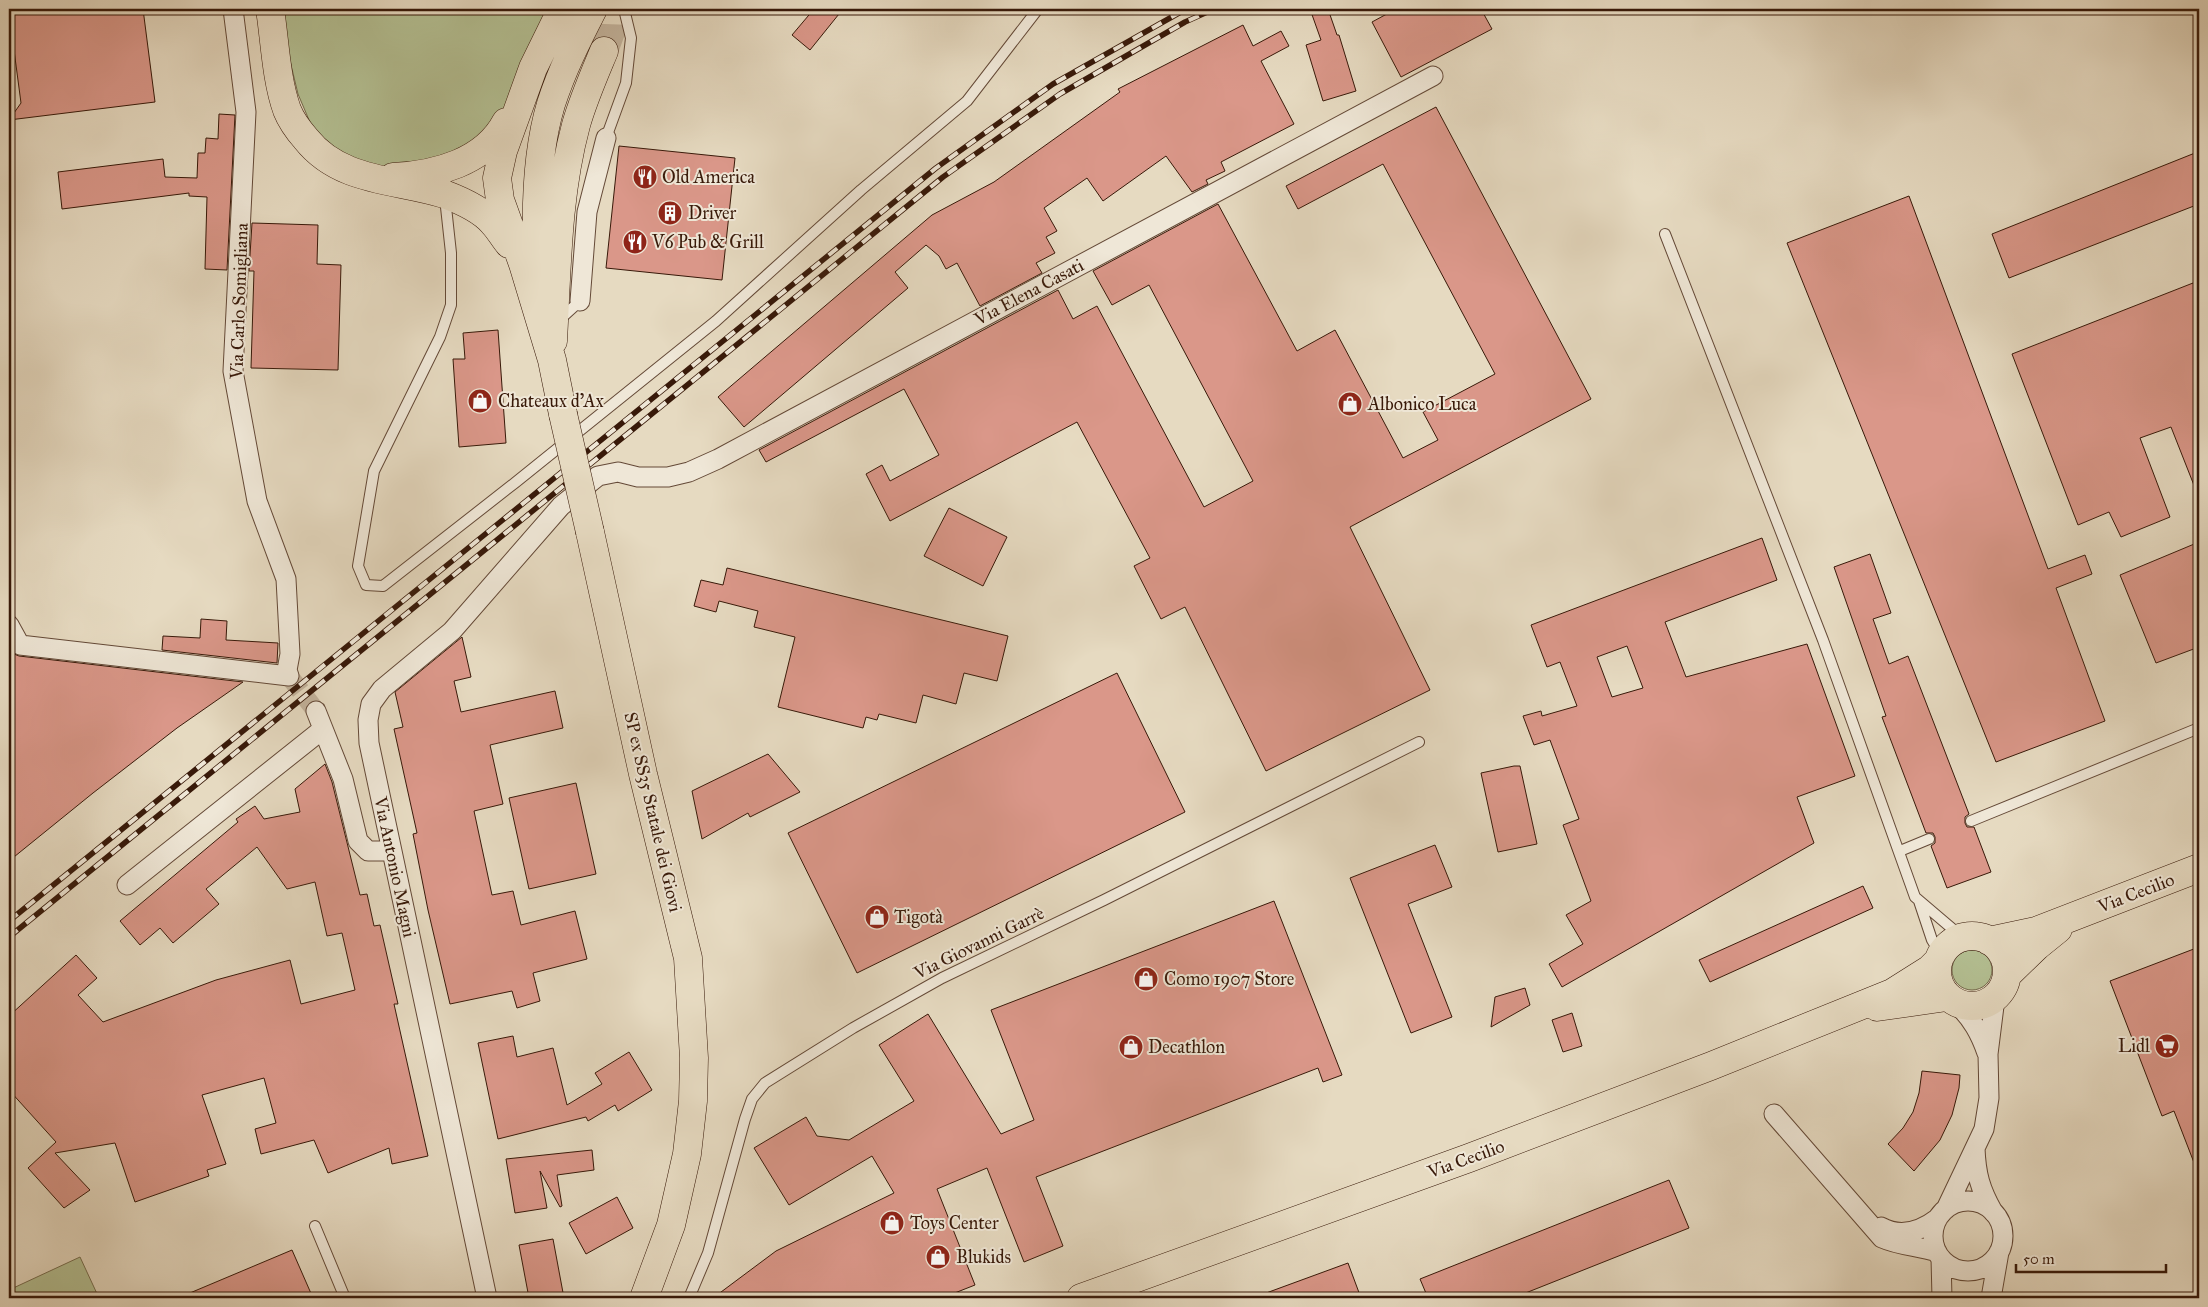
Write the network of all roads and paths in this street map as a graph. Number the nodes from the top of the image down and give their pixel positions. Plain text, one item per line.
1 (233, 9) edge
2 (270, 9) edge
3 (562, 9) edge
4 (593, 9) edge
5 (624, 9) edge
6 (1038, 9) edge
7 (604, 51) tunnel mouth
8 (533, 68) junction
9 (1433, 76) dead end
10 (544, 131) junction
11 (606, 138) joint
12 (377, 178) junction
13 (444, 195) junction
14 (500, 200) junction
15 (1665, 234) dead end
16 (523, 264) junction
17 (580, 300) joint
18 (548, 326) junction
19 (618, 472) joint
20 (9, 625) edge
21 (316, 711) tunnel mouth
22 (2199, 728) edge
23 (324, 729) junction
24 (1419, 742) dead end
25 (1972, 821) dead end
26 (1928, 839) dead end
27 (391, 851) junction
28 (1900, 851) junction
29 (2199, 868) edge
30 (127, 885) dead end
31 (1918, 898) junction
32 (2073, 917) junction
33 (1962, 937) junction
34 (1989, 940) junction
35 (1939, 958) junction
36 (2001, 987) junction
37 (1952, 1000) junction
38 (1847, 1011) junction
39 (1988, 1054) junction
40 (1774, 1114) dead end
41 (1975, 1148) junction
42 (1993, 1212) junction
43 (1942, 1213) junction
44 (1862, 1217) junction
45 (315, 1226) dead end
46 (1999, 1252) junction
47 (1939, 1255) junction
48 (345, 1298) edge
49 (487, 1298) edge
50 (644, 1298) edge
51 (689, 1298) edge
52 (1080, 1298) edge
53 (1942, 1298) edge
54 (1991, 1298) edge

1 - 20 street, Via Carlo Somigliana
2 - 12 main road
3 - 8 main road
4 - 10 main road
5 - 11 lane
6 - 13 lane
7 - 18 main road
8 - 12 main road
8 - 14 main road
9 - 19 street, Via Elena Casati
10 - 14 main road
10 - 18 main road
11 - 17 street
12 - 13 main road
13 - 14 main road
13 - 16 main road
14 - 16 main road
15 - 28 lane
16 - 18 main road
17 - 18 lane
18 - 50 main road, SP ex SS35 Statale dei Giovi, bridge
19 - 27 street, Via Antonio Magni
21 - 23 street
22 - 25 lane
23 - 27 street
23 - 30 street
24 - 51 lane, Via Giovanni Garrè
26 - 28 lane
27 - 49 street, Via Antonio Magni
28 - 31 lane
29 - 32 main road, Via Cecilio
31 - 33 lane
31 - 35 lane
32 - 34 main road, Via Cecilio
32 - 36 main road, Via Cecilio
33 - 34 main road
33 - 35 main road
34 - 36 main road
35 - 37 main road
35 - 38 main road, Via Cecilio
36 - 37 main road
36 - 39 street
37 - 38 main road, Via Cecilio
37 - 39 street
38 - 52 main road, Via Cecilio
39 - 41 street
40 - 44 street
41 - 42 street
41 - 43 street
42 - 43 street
42 - 46 street
43 - 44 street
43 - 47 street
44 - 47 street
45 - 48 lane
46 - 47 street
46 - 54 street
47 - 53 street

